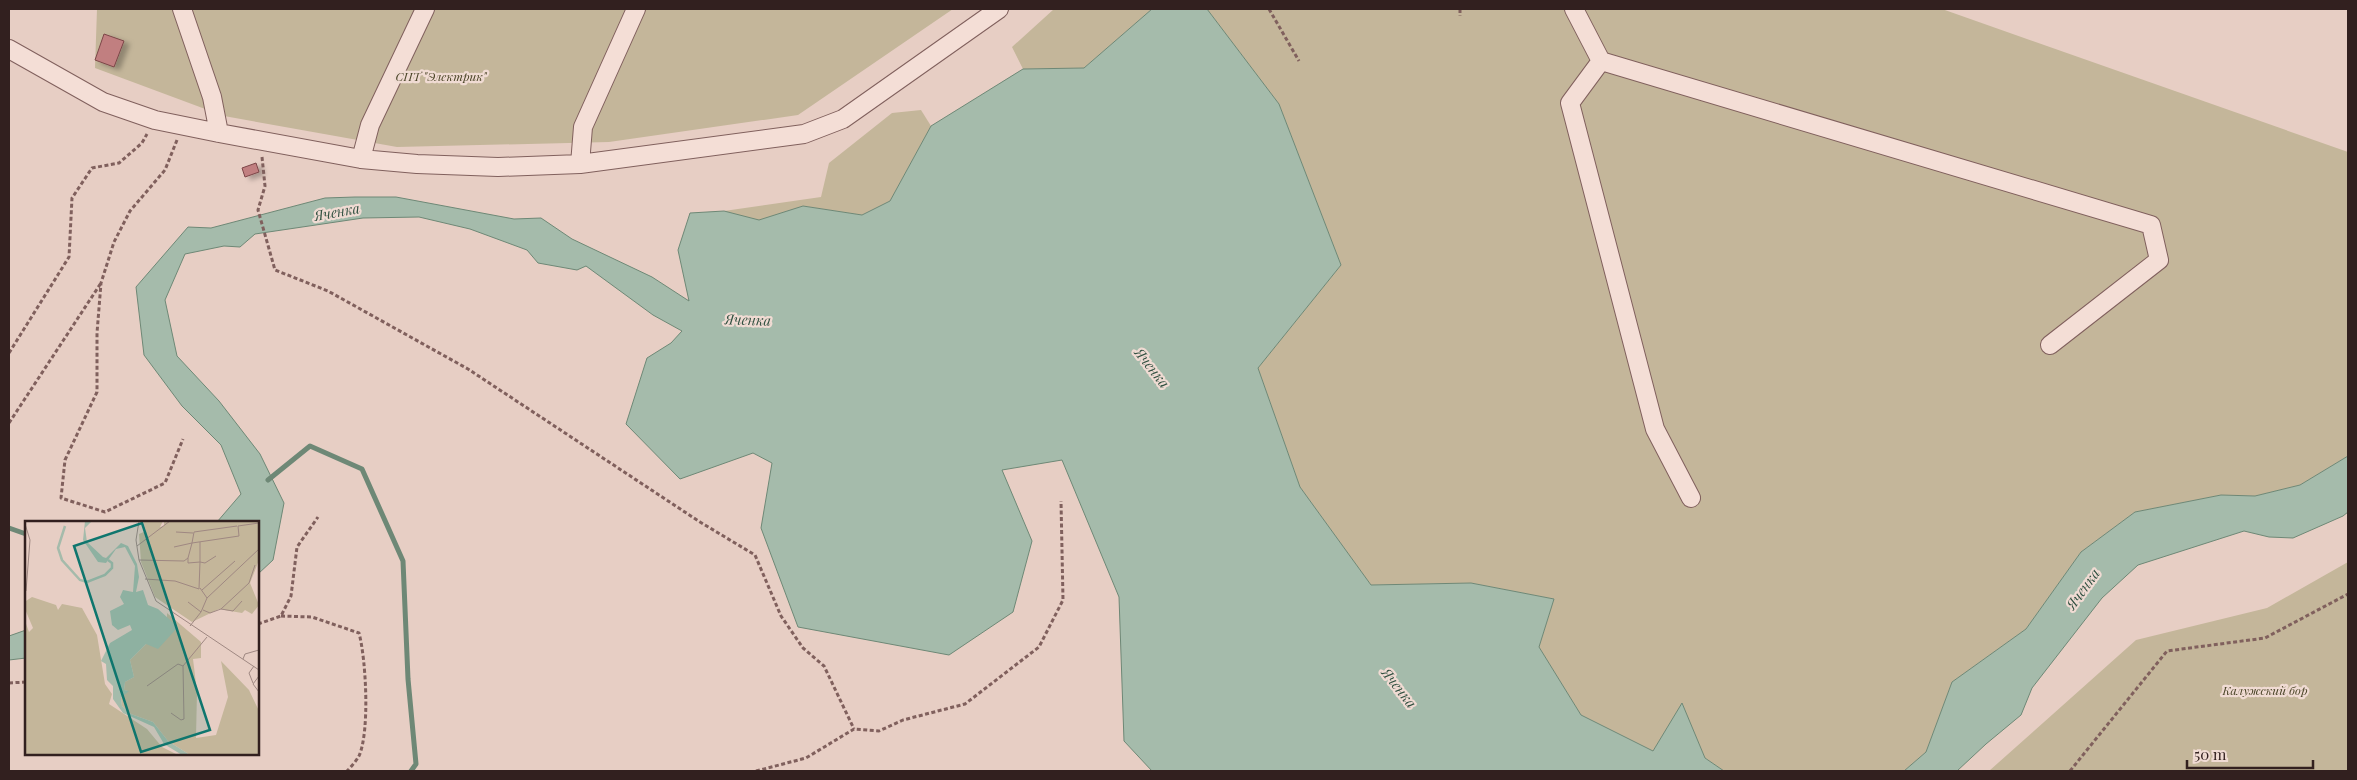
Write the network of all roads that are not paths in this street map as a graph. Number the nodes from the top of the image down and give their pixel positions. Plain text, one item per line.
1 (182, 9) edge
2 (425, 9) edge
3 (636, 9) edge
4 (999, 9) edge
5 (1574, 9) edge
6 (9, 49) edge
7 (1601, 62) junction
8 (219, 133) junction
9 (361, 159) junction
10 (580, 164) junction
11 (2050, 345) dead end
12 (1691, 498) dead end

1 - 8 street
2 - 9 street
3 - 10 street
4 - 10 street
5 - 7 street
6 - 8 street
7 - 11 street
7 - 12 street
8 - 9 street
9 - 10 street

